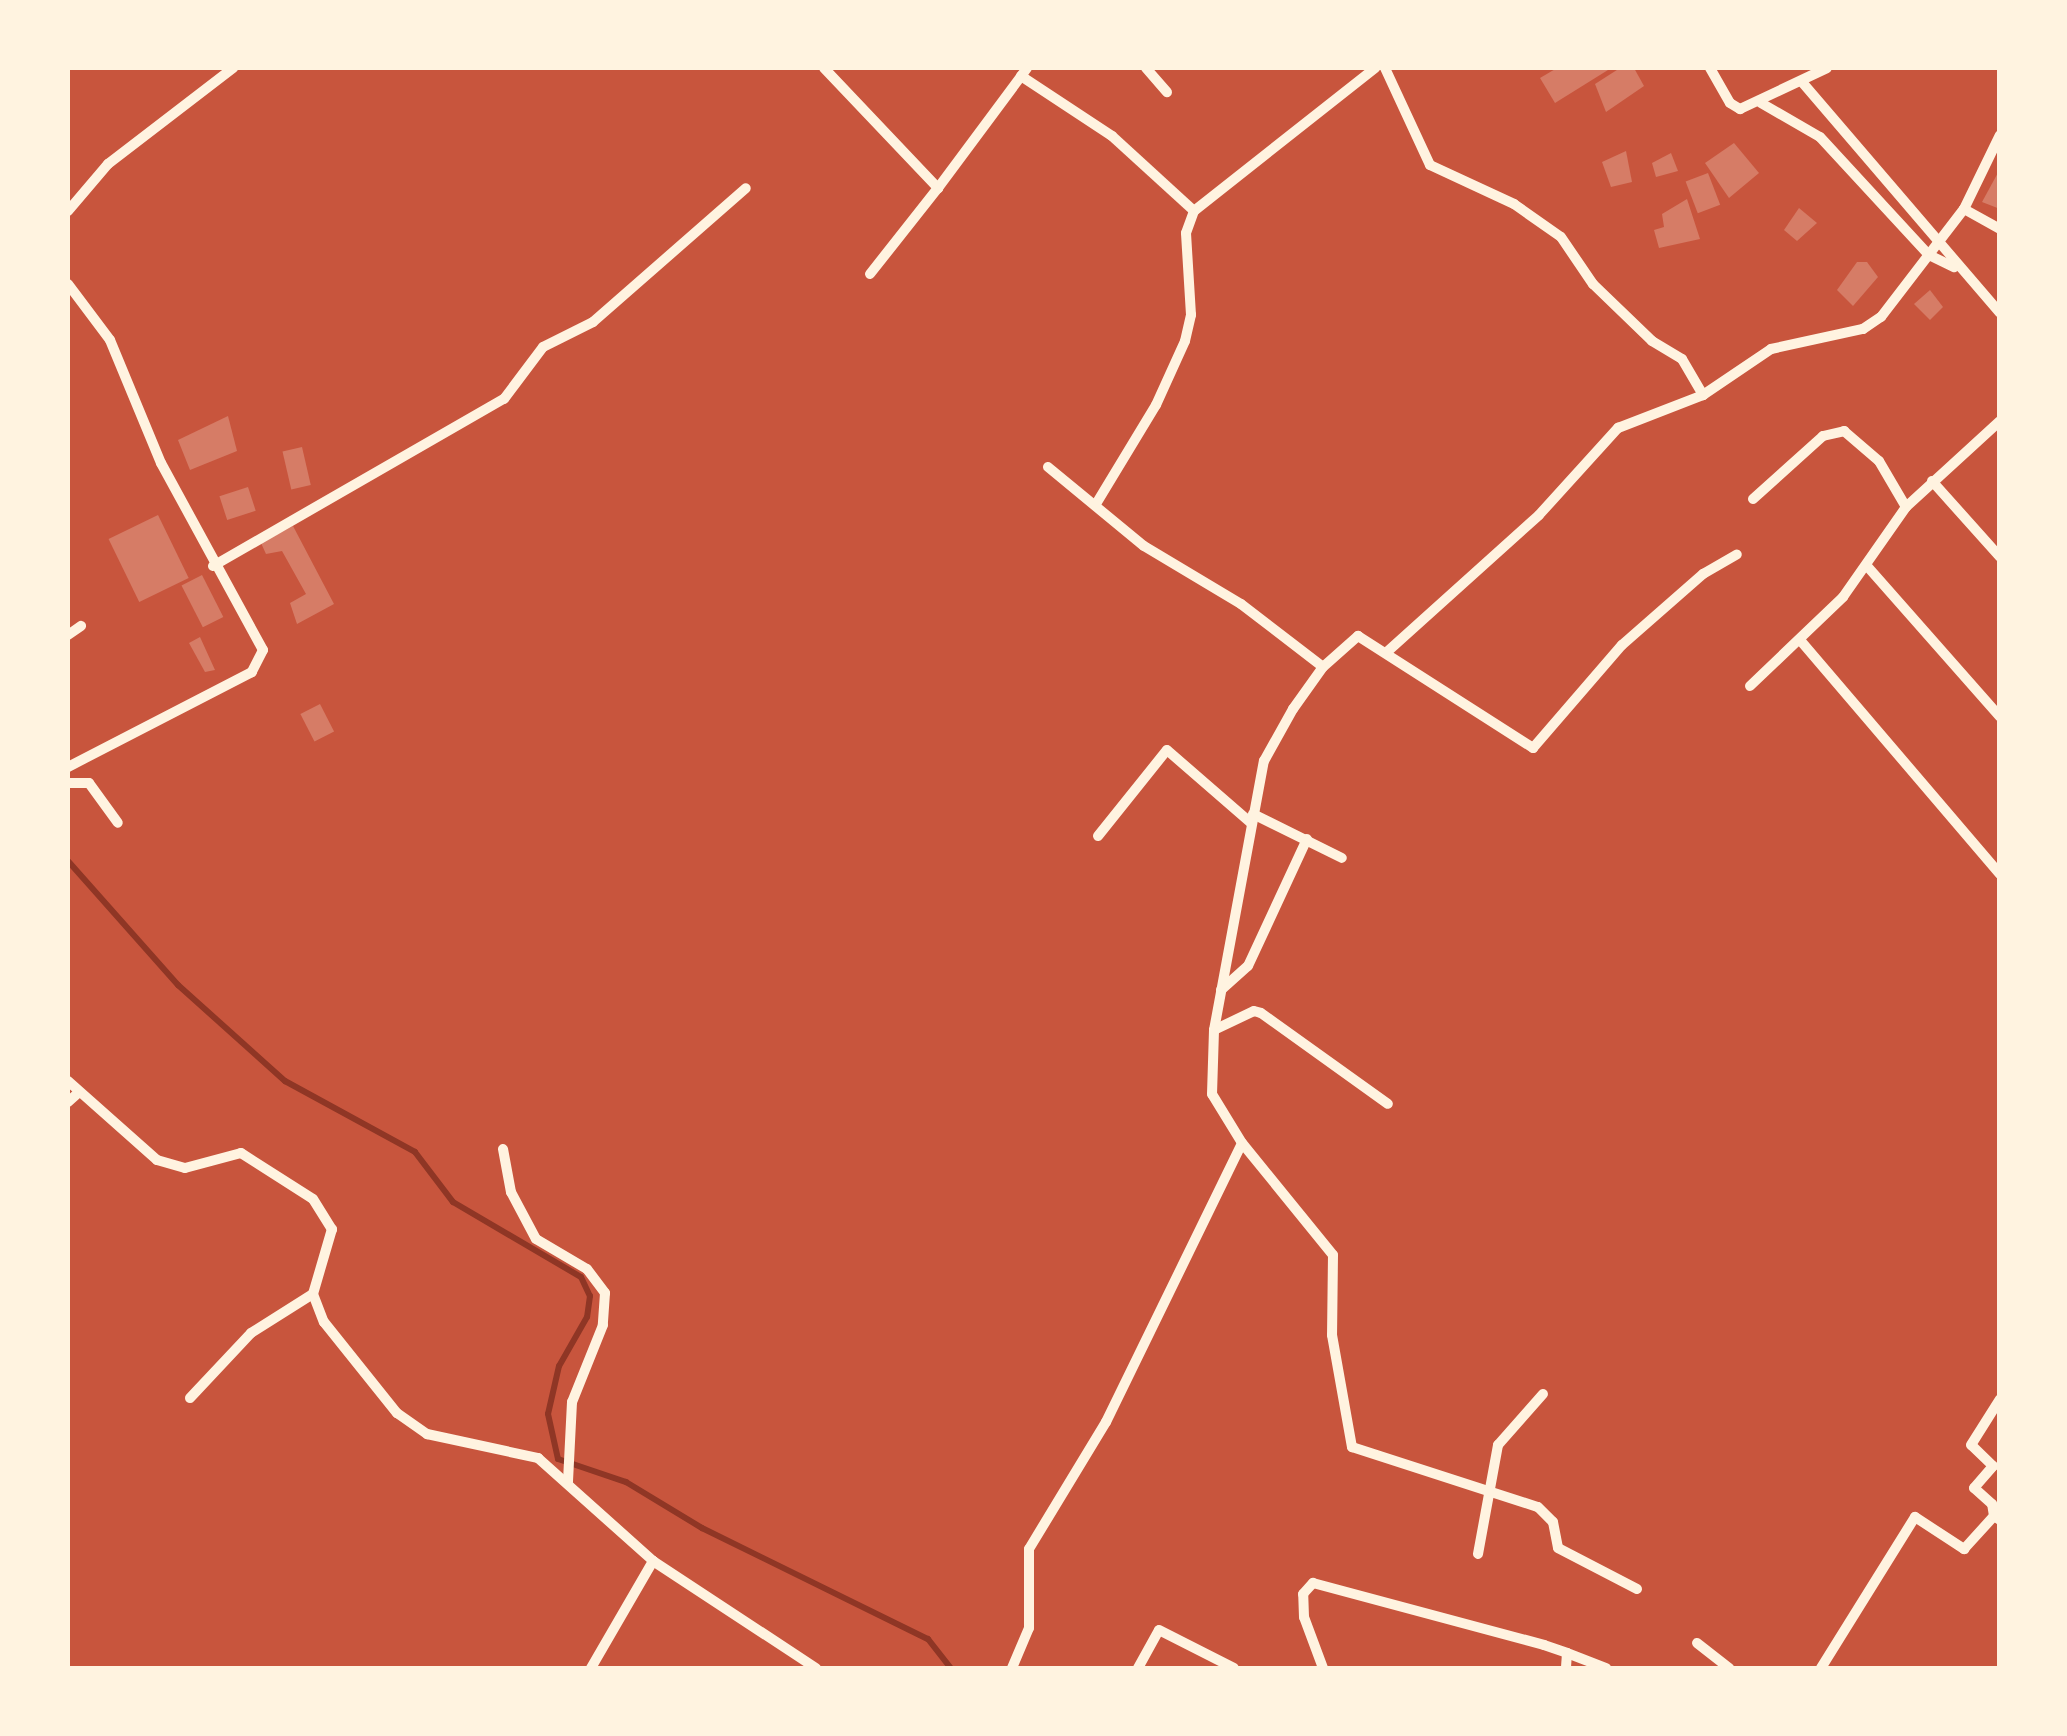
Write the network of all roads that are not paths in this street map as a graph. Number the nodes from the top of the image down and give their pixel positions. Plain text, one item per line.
1 (233, 68) edge
2 (824, 68) edge
3 (1146, 68) edge
4 (1376, 68) edge
5 (1385, 68) edge
6 (1710, 68) edge
7 (1826, 68) edge
8 (1024, 72) edge
9 (1802, 82) junction
10 (1167, 92) dead end
11 (1761, 103) junction
12 (2000, 135) edge
13 (746, 188) dead end
14 (938, 188) junction
15 (1964, 209) junction
16 (1194, 210) junction
17 (68, 211) edge
18 (2000, 229) edge
19 (1940, 242) junction
20 (1929, 255) junction
21 (1955, 268) junction
22 (870, 274) dead end
23 (68, 284) edge
24 (2000, 313) edge
25 (1703, 395) junction
26 (2000, 420) edge
27 (1048, 467) dead end
28 (1932, 481) junction
29 (1752, 500) dead end
30 (1096, 504) junction
31 (1906, 508) junction
32 (1738, 554) dead end
33 (2000, 556) edge
34 (213, 566) junction
35 (1867, 566) junction
36 (82, 626) dead end
37 (68, 634) edge
38 (1800, 640) junction
39 (1388, 651) junction
40 (1323, 667) junction
41 (1750, 686) dead end
42 (2000, 717) edge
43 (68, 767) edge
44 (68, 783) edge
45 (1252, 818) junction
46 (118, 823) dead end
47 (1098, 836) dead end
48 (1307, 839) junction
49 (1342, 858) dead end
50 (2000, 874) edge
51 (1221, 990) junction
52 (1214, 1030) junction
53 (68, 1081) edge
54 (79, 1092) junction
55 (68, 1102) edge
56 (1388, 1104) dead end
57 (1242, 1143) junction
58 (504, 1149) dead end
59 (313, 1294) junction
60 (1544, 1394) dead end
61 (190, 1398) dead end
62 (2000, 1398) edge
63 (568, 1478) junction
64 (1492, 1488) junction
65 (1997, 1518) edge
66 (1478, 1554) dead end
67 (653, 1561) junction
68 (1637, 1589) dead end
69 (1697, 1644) dead end
70 (1567, 1653) junction
71 (802, 1665) edge
72 (592, 1668) edge
73 (816, 1668) edge
74 (1012, 1668) edge
75 (1138, 1668) edge
76 (1234, 1668) edge
77 (1320, 1668) edge
78 (1566, 1668) edge
79 (1606, 1668) edge
80 (1729, 1668) edge
81 (1821, 1668) edge

1 - 17 street
2 - 14 street
3 - 10 street
4 - 16 street
5 - 25 street
6 - 11 street
7 - 9 street
8 - 14 street
8 - 16 street
9 - 11 street
9 - 19 street
11 - 20 street
12 - 15 street
13 - 34 street
14 - 22 street
15 - 18 street
15 - 19 street
16 - 30 street
19 - 20 street
19 - 21 street
20 - 21 street
20 - 25 street
21 - 24 street
23 - 34 street
25 - 39 street
26 - 28 street
27 - 30 street
28 - 31 street
28 - 33 street
29 - 31 street
30 - 40 street
31 - 35 street
32 - 39 street
34 - 43 street
35 - 38 street
35 - 42 street
36 - 37 street
38 - 41 street
38 - 50 street
39 - 40 street
40 - 45 street
44 - 46 street
45 - 47 street
45 - 48 street
45 - 51 street
48 - 49 street
48 - 51 street
51 - 52 street
52 - 56 street
52 - 57 street
53 - 54 street
54 - 55 street
54 - 59 street
57 - 64 street
57 - 74 street
58 - 63 street
59 - 61 street
59 - 63 street
60 - 64 street
62 - 65 street
63 - 67 street
64 - 66 street
64 - 68 street
65 - 81 street
67 - 71 street
67 - 72 street
69 - 80 street
70 - 77 street
70 - 78 street
70 - 79 street
71 - 73 street
75 - 76 street

